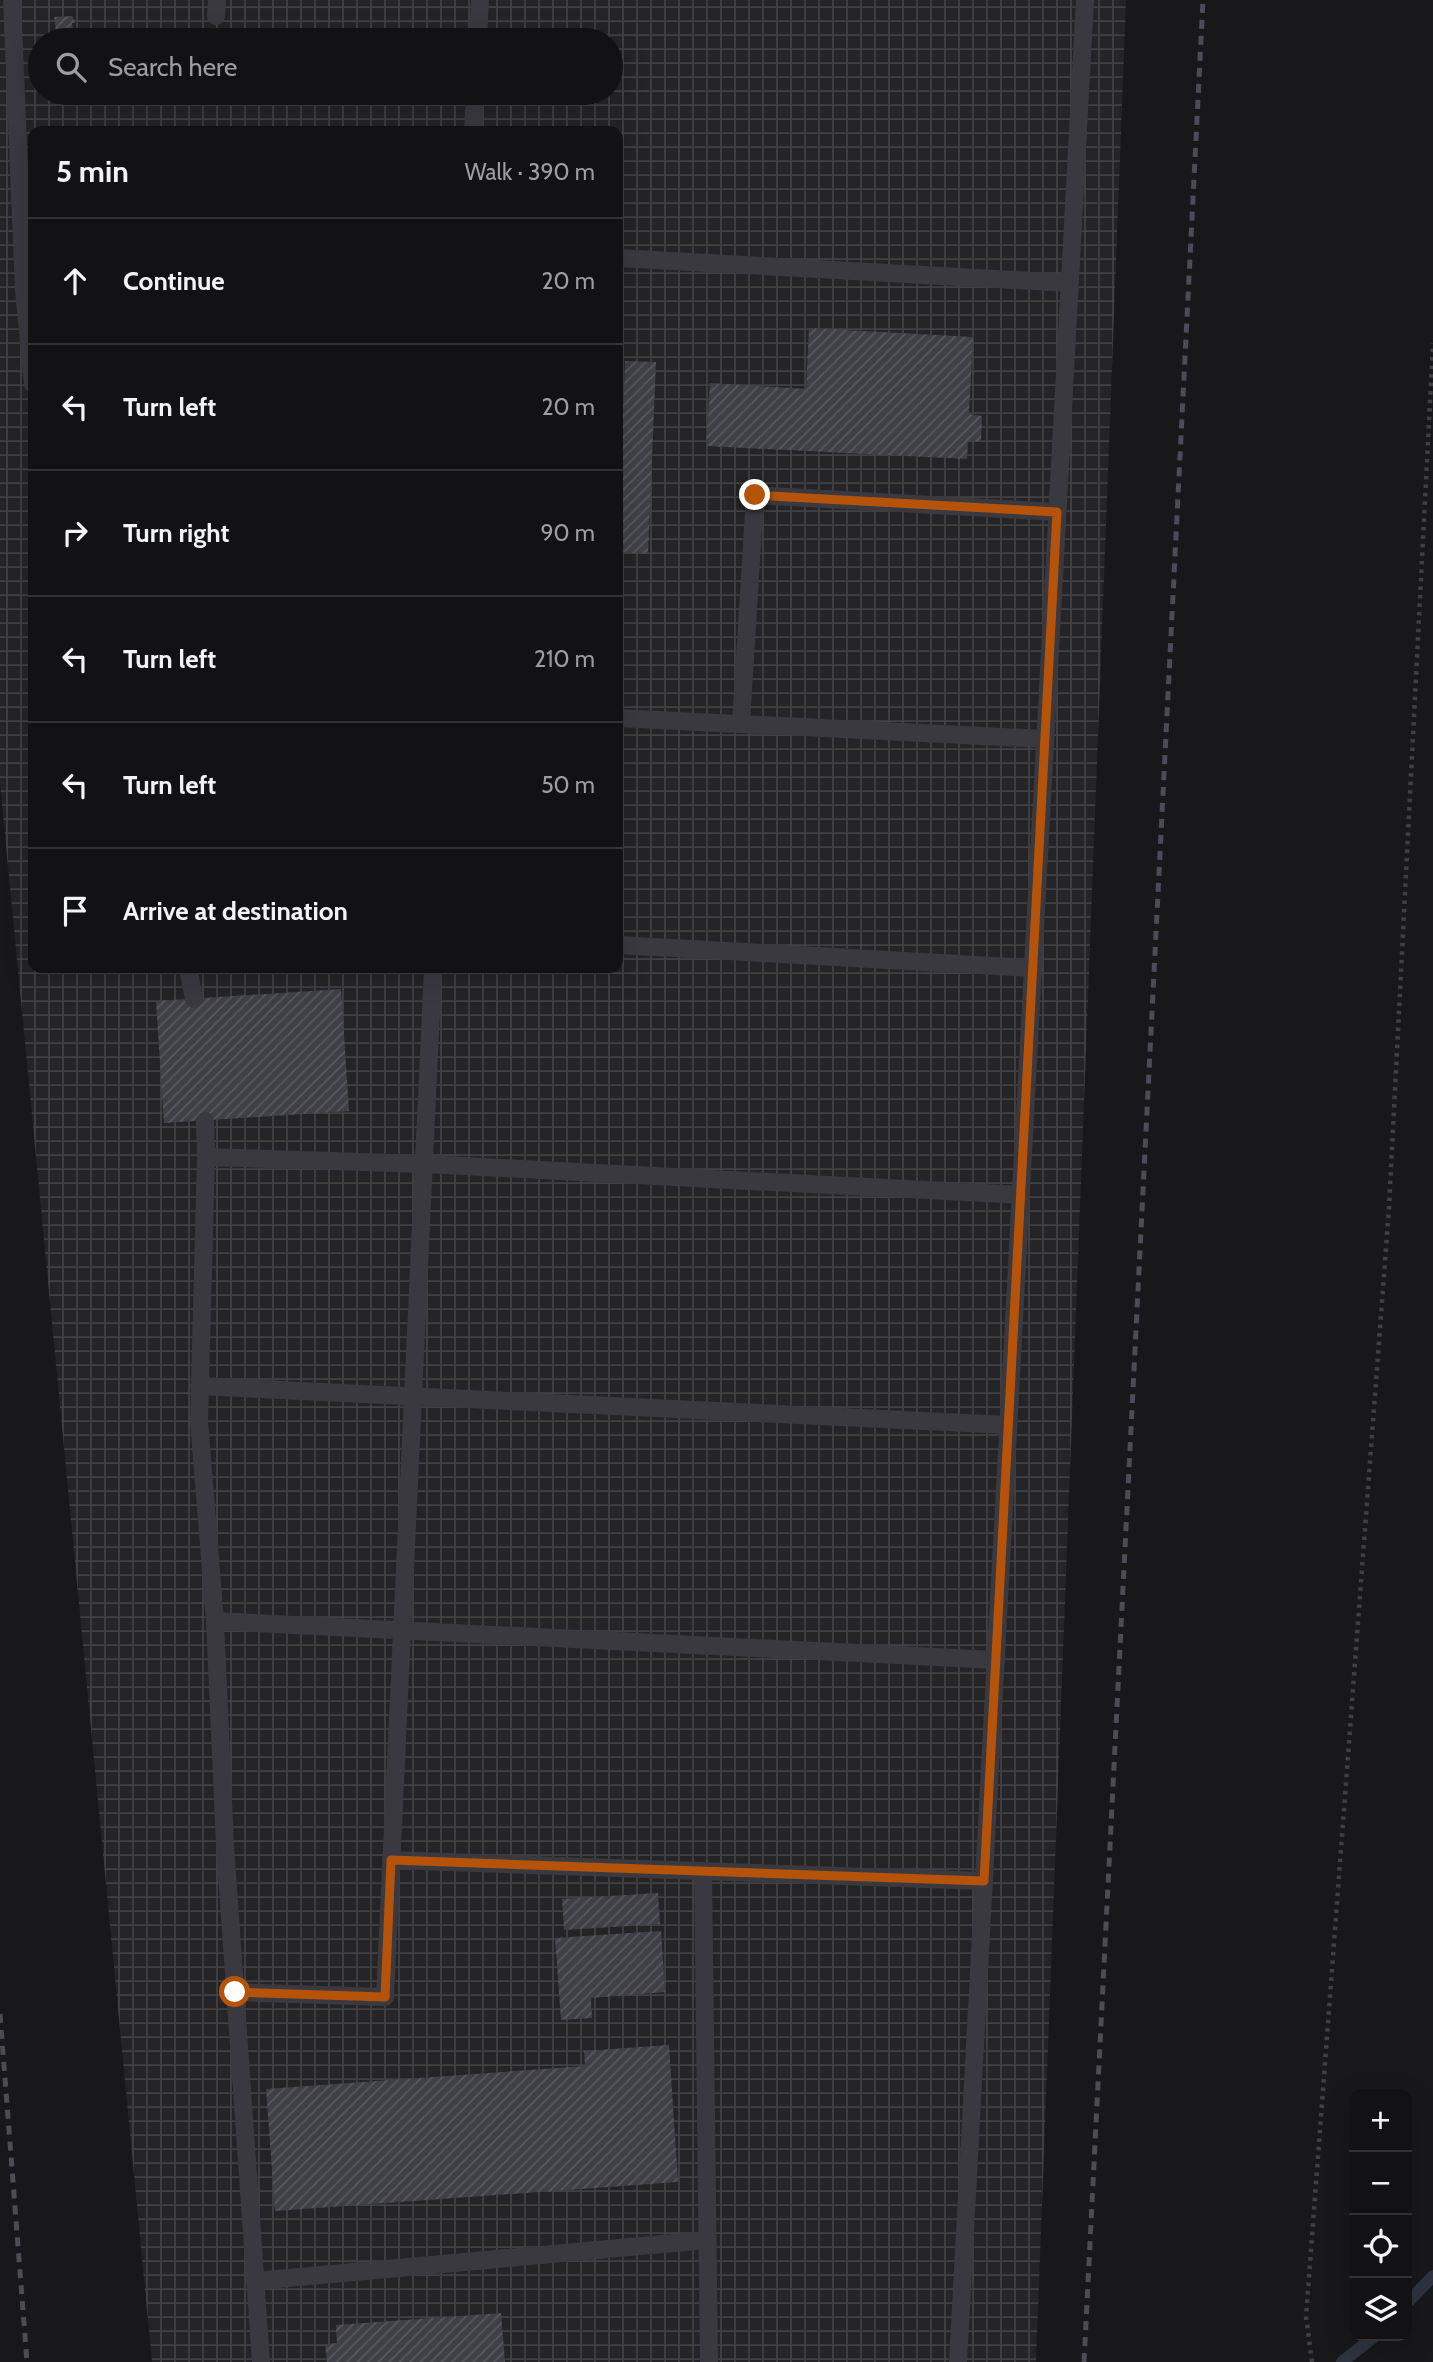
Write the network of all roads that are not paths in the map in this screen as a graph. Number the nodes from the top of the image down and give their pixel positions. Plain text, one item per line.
1 (12, 0) edge
2 (480, 0) edge
3 (1085, 0) edge
4 (479, 28) edge
5 (474, 105) edge
6 (473, 126) edge
7 (26, 195) edge
8 (623, 258) edge
9 (1069, 283) junction
10 (28, 332) edge
11 (1057, 512) junction
12 (623, 718) edge
13 (741, 723) junction
14 (1045, 739) junction
15 (623, 945) edge
16 (1033, 968) junction
17 (189, 973) edge
18 (433, 973) edge
19 (194, 999) dead end
20 (205, 1121) dead end
21 (206, 1157) junction
22 (424, 1164) junction
23 (1021, 1195) junction
24 (200, 1386) junction
25 (413, 1396) junction
26 (1009, 1425) junction
27 (215, 1621) junction
28 (402, 1630) junction
29 (996, 1660) junction
30 (391, 1860) junction
31 (703, 1871) junction
32 (984, 1881) junction
33 (235, 1992) junction
34 (708, 2240) junction
35 (255, 2281) junction
36 (261, 2362) edge
37 (709, 2362) edge
38 (958, 2362) edge

1 - 7 lane
2 - 4 lane
3 - 9 lane
5 - 6 lane
7 - 10 lane
8 - 9 lane
9 - 11 lane
11 - 13 lane
11 - 14 lane
12 - 13 lane
13 - 14 lane
14 - 16 lane
15 - 16 lane
16 - 23 lane
17 - 19 lane
18 - 22 lane
20 - 21 lane
21 - 22 lane
21 - 24 lane
22 - 23 lane
22 - 25 lane
23 - 26 lane
24 - 25 lane
24 - 27 lane
25 - 26 lane
25 - 28 lane
26 - 29 lane
27 - 28 lane
27 - 33 lane
28 - 29 lane
28 - 30 lane
29 - 32 lane
30 - 31 lane
30 - 33 lane
31 - 32 lane
31 - 34 lane
32 - 38 lane
33 - 35 lane
34 - 35 lane
34 - 37 lane
35 - 36 lane

